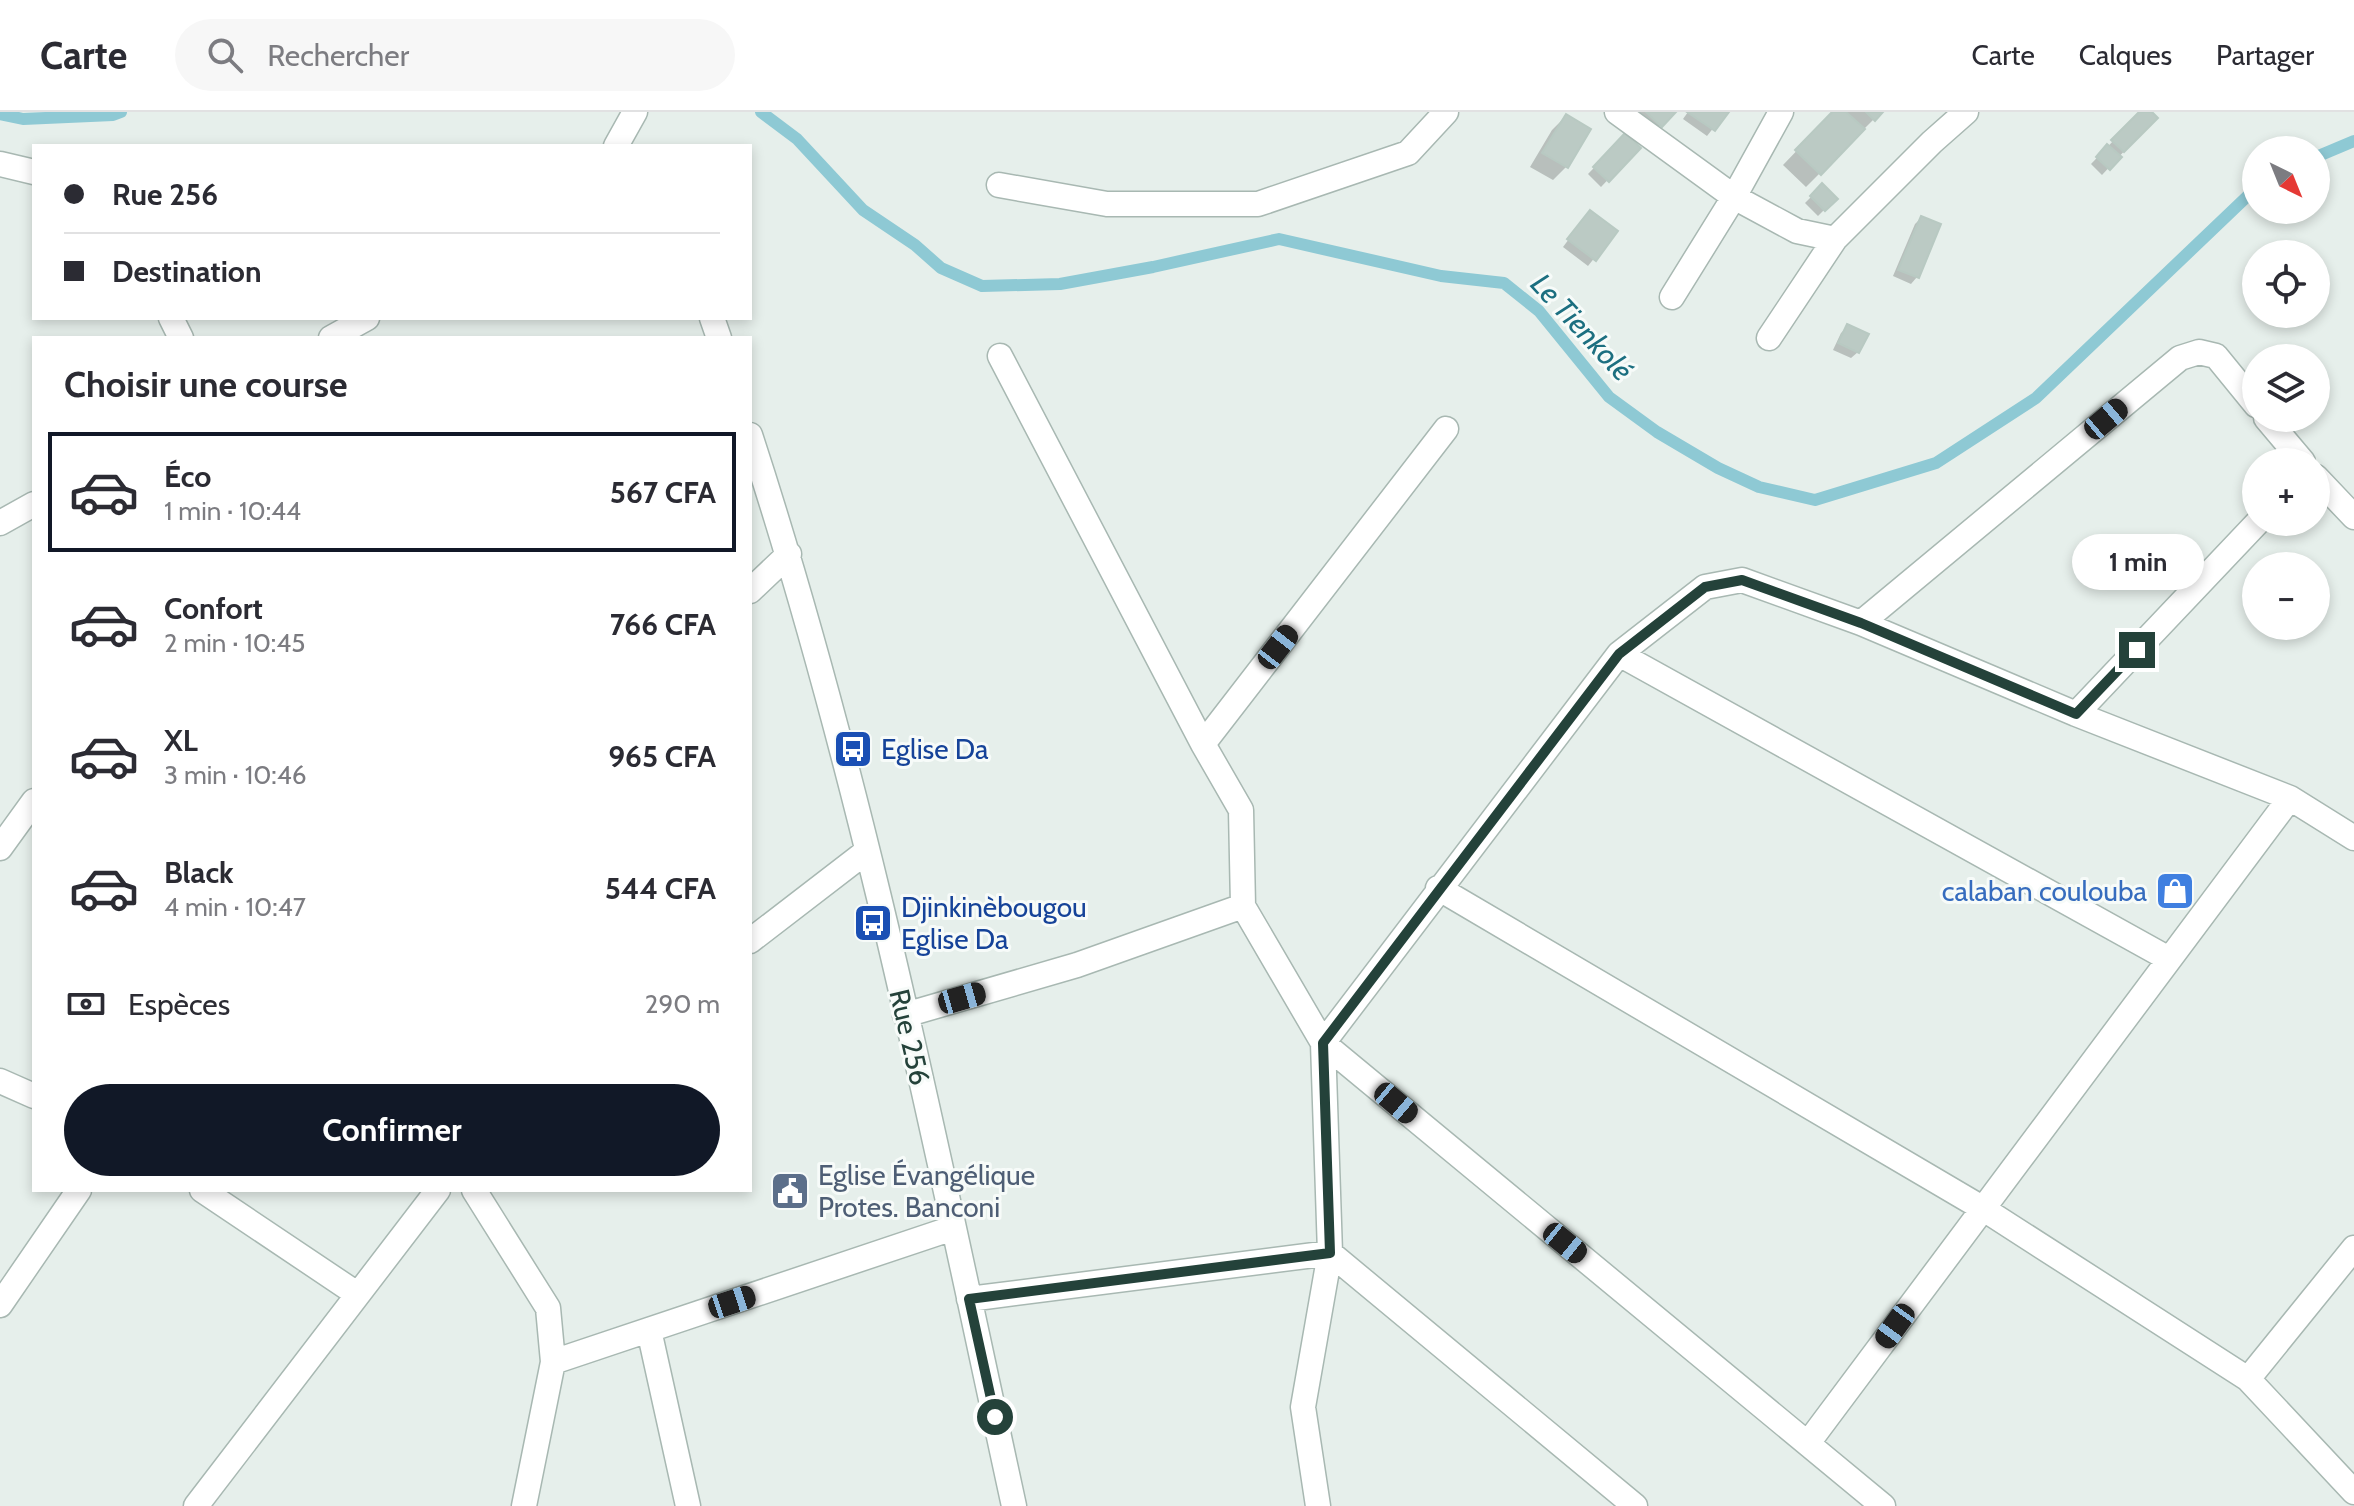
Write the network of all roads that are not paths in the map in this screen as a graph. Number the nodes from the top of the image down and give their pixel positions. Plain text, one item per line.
1 (635, 112) edge
2 (1446, 112) edge
3 (1617, 112) edge
4 (1781, 112) edge
5 (1966, 112) edge
6 (617, 144) edge
7 (0, 164) edge
8 (32, 172) edge
9 (999, 185) dead end
10 (1734, 197) junction
11 (1835, 239) junction
12 (1672, 297) dead end
13 (363, 320) edge
14 (335, 336) edge
15 (1769, 338) dead end
16 (1000, 356) dead end
17 (2242, 388) edge
18 (1446, 429) dead end
19 (2278, 432) edge
20 (752, 441) edge
21 (2291, 448) edge
22 (2330, 492) edge
23 (32, 505) edge
24 (2354, 517) edge
25 (0, 523) edge
26 (2245, 536) edge
27 (789, 554) junction
28 (752, 589) edge
29 (1861, 623) junction
30 (1619, 654) junction
31 (2076, 714) junction
32 (1203, 744) junction
33 (2290, 798) junction
34 (32, 804) edge
35 (2354, 838) edge
36 (0, 848) edge
37 (867, 851) junction
38 (1438, 888) junction
39 (1243, 906) junction
40 (752, 939) edge
41 (2169, 959) junction
42 (905, 1015) junction
43 (1323, 1043) junction
44 (0, 1081) edge
45 (32, 1095) edge
46 (78, 1192) edge
47 (205, 1192) edge
48 (436, 1192) edge
49 (475, 1192) edge
50 (1982, 1208) junction
51 (953, 1228) junction
52 (2354, 1248) edge
53 (1330, 1253) junction
54 (357, 1294) junction
55 (969, 1299) junction
56 (0, 1305) edge
57 (649, 1330) junction
58 (553, 1362) junction
59 (2248, 1379) junction
60 (1808, 1443) junction
61 (2354, 1492) edge
62 (196, 1506) edge
63 (524, 1506) edge
64 (688, 1506) edge
65 (1014, 1506) edge
66 (1318, 1506) edge
67 (1635, 1506) edge
68 (1883, 1506) edge

1 - 6 street
2 - 9 street
3 - 10 street
4 - 10 street
5 - 11 street
7 - 8 street
10 - 11 street
10 - 12 street
11 - 15 street
13 - 14 street
16 - 32 street
17 - 29 street
18 - 32 street
19 - 21 street
20 - 27 street, Rue 256
22 - 24 street
23 - 25 street
26 - 31 street
27 - 28 street
27 - 37 street, Rue 256
29 - 30 street
29 - 31 street
30 - 38 street
30 - 41 street
31 - 33 street
32 - 39 street
33 - 35 street
33 - 41 street
34 - 36 street
37 - 40 street
37 - 42 street, Rue 256
38 - 43 street
38 - 50 street
39 - 42 street
39 - 43 street
41 - 50 street
42 - 51 street, Rue 256
43 - 53 street
43 - 60 street
44 - 45 street
46 - 56 street
47 - 54 street
48 - 54 street
49 - 58 street
50 - 59 street
50 - 60 street
51 - 55 street, Rue 256
51 - 57 street
52 - 59 street
53 - 55 street
53 - 66 street
53 - 67 street
54 - 62 street
55 - 65 street, Rue 256
57 - 58 street
57 - 64 street
58 - 63 street
59 - 61 street
60 - 68 street

